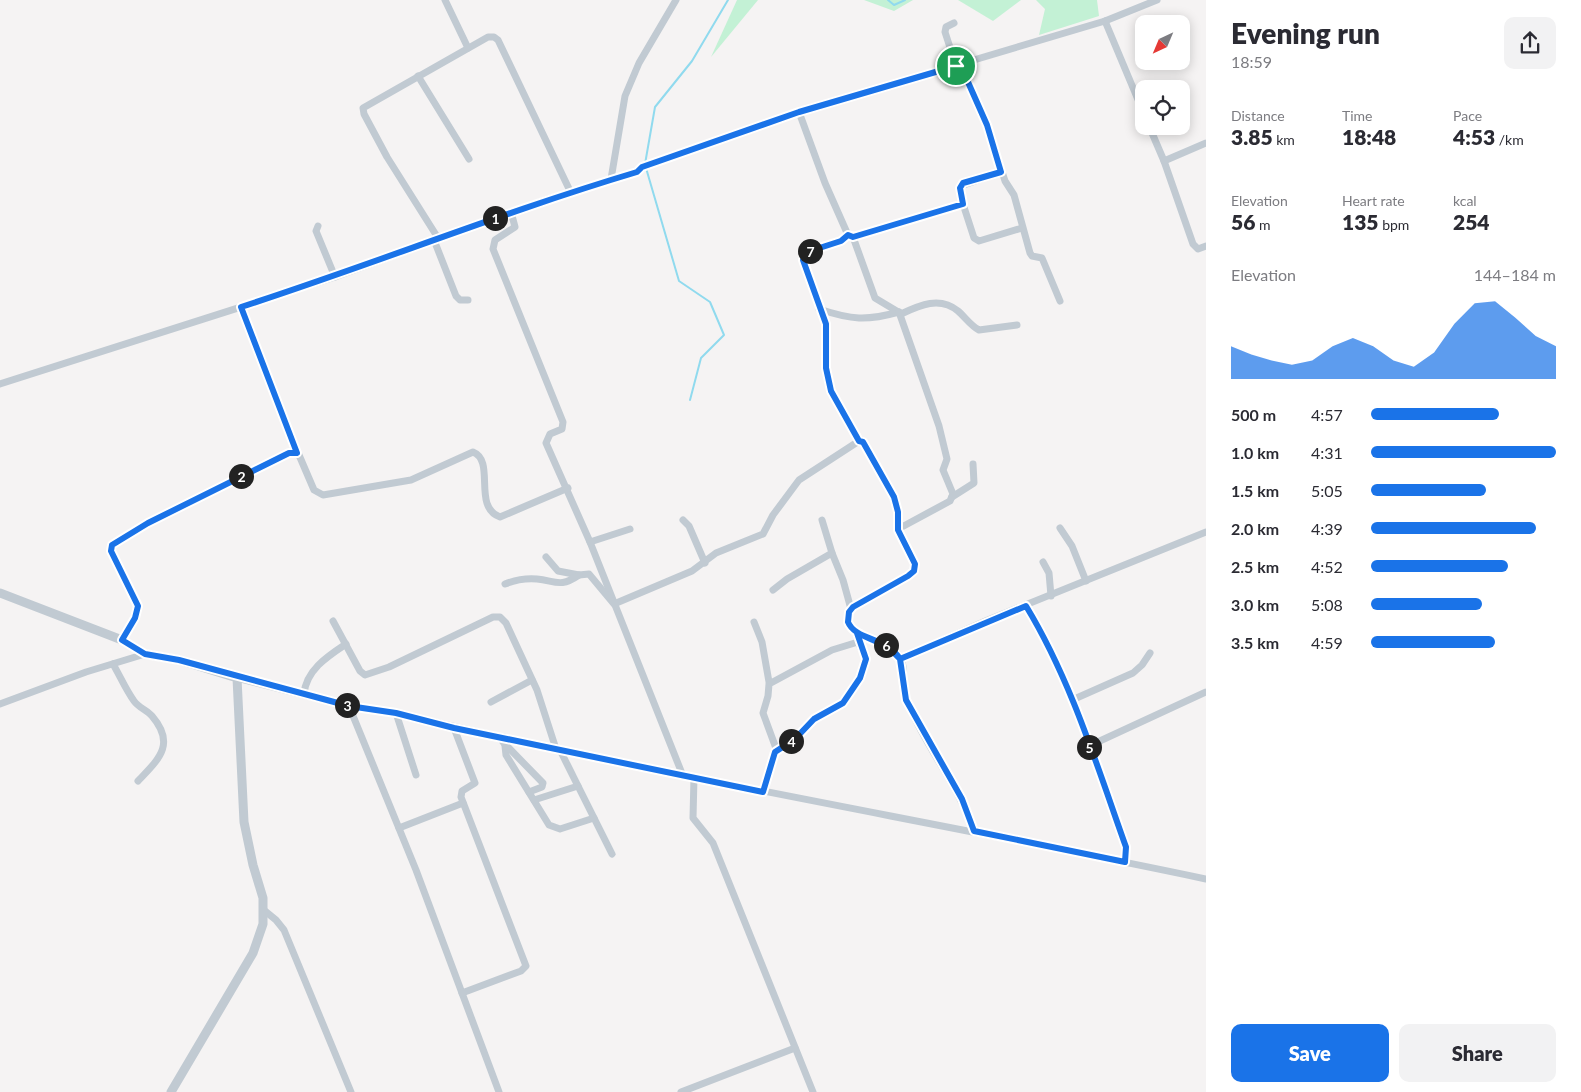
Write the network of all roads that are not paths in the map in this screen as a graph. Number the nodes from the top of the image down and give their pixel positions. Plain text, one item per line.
1 (676, 0) edge
2 (1157, 0) edge
3 (448, 2) edge
4 (1105, 21) junction
5 (954, 23) dead end
6 (468, 48) junction
7 (958, 65) junction
8 (418, 76) junction
9 (1135, 93) edge
10 (799, 112) junction
11 (1153, 135) edge
12 (1206, 143) edge
13 (469, 159) dead end
14 (1164, 160) junction
15 (1001, 172) junction
16 (611, 179) junction
17 (571, 193) junction
18 (963, 204) junction
19 (511, 212) junction
20 (318, 226) dead end
21 (1022, 228) junction
22 (850, 236) junction
23 (436, 239) junction
24 (1206, 246) edge
25 (335, 277) junction
26 (468, 300) dead end
27 (1060, 301) dead end
28 (241, 307) junction
29 (820, 309) junction
30 (900, 313) junction
31 (1017, 325) dead end
32 (0, 384) edge
33 (859, 441) junction
34 (297, 453) junction
35 (973, 464) dead end
36 (568, 488) junction
37 (952, 498) junction
38 (684, 520) dead end
39 (822, 520) dead end
40 (900, 528) junction
41 (1060, 528) dead end
42 (630, 529) dead end
43 (1206, 532) edge
44 (590, 542) junction
45 (832, 553) junction
46 (546, 557) dead end
47 (1042, 562) dead end
48 (704, 563) junction
49 (578, 575) junction
50 (1086, 582) junction
51 (505, 584) dead end
52 (773, 590) dead end
53 (0, 593) edge
54 (1051, 596) junction
55 (614, 604) junction
56 (1026, 606) junction
57 (851, 609) junction
58 (333, 621) dead end
59 (754, 622) dead end
60 (857, 633) junction
61 (122, 640) junction
62 (858, 642) junction
63 (346, 644) junction
64 (1150, 652) dead end
65 (145, 654) junction
66 (900, 659) junction
67 (113, 664) junction
68 (237, 678) junction
69 (532, 680) junction
70 (770, 682) junction
71 (1206, 692) edge
72 (304, 694) junction
73 (1072, 700) junction
74 (491, 702) dead end
75 (0, 704) edge
76 (349, 706) junction
77 (396, 713) junction
78 (454, 728) junction
79 (504, 740) junction
80 (1089, 746) junction
81 (558, 749) junction
82 (777, 751) junction
83 (416, 775) dead end
84 (683, 776) junction
85 (694, 777) junction
86 (138, 781) dead end
87 (578, 786) junction
88 (529, 792) junction
89 (763, 792) junction
90 (534, 800) junction
91 (463, 803) junction
92 (594, 818) junction
93 (399, 828) junction
94 (974, 831) junction
95 (612, 854) dead end
96 (1125, 862) junction
97 (1206, 879) edge
98 (265, 911) junction
99 (462, 993) junction
100 (795, 1048) junction
101 (171, 1092) edge
102 (350, 1092) edge
103 (500, 1092) edge
104 (680, 1092) edge
105 (814, 1092) edge

1 - 16 street
2 - 4 street
3 - 6 street
4 - 7 street
4 - 9 street
5 - 7 street
6 - 8 street
6 - 17 street
7 - 10 street
7 - 15 street
8 - 13 street
8 - 23 street
10 - 16 street
10 - 22 street
11 - 14 street
12 - 14 street
14 - 24 street
15 - 18 street
15 - 21 street
16 - 17 street
17 - 19 street
18 - 21 street
18 - 22 street
19 - 23 street
19 - 36 street
20 - 25 street
21 - 27 street
22 - 29 street
22 - 30 street
23 - 25 street
23 - 26 street
25 - 28 street
28 - 32 street
28 - 34 street
29 - 30 street
29 - 33 street
30 - 31 street
30 - 37 street
33 - 40 street
33 - 48 street
34 - 36 street
34 - 61 street
35 - 37 street
36 - 44 street
37 - 40 street
38 - 48 street
39 - 45 street
40 - 57 street
41 - 50 street
42 - 44 street
43 - 50 street
44 - 55 street
45 - 52 street
45 - 57 street
46 - 49 street
47 - 54 street
48 - 55 street
49 - 51 street
49 - 55 street
50 - 54 street
53 - 61 street
54 - 56 street
55 - 84 street
56 - 66 street
56 - 73 street
57 - 60 street
58 - 63 street
59 - 70 street
60 - 62 street
60 - 66 street
61 - 65 street
62 - 70 street
62 - 82 street
63 - 69 street
63 - 72 street
64 - 73 street
65 - 67 street
65 - 68 street
66 - 94 street
67 - 75 street
67 - 86 street
68 - 72 street
68 - 98 street
69 - 74 street
69 - 81 street
70 - 82 street
71 - 80 street
72 - 76 street
73 - 80 street
76 - 77 street
76 - 93 street
77 - 78 street
77 - 83 street
78 - 79 street
78 - 91 street
79 - 81 street
79 - 88 street
79 - 88 street
80 - 96 street
81 - 84 street
81 - 87 street
82 - 89 street
84 - 85 street
85 - 89 street
85 - 100 street
87 - 90 street
87 - 92 street
88 - 90 street
89 - 94 street
90 - 92 street
91 - 93 street
91 - 99 street
92 - 95 street
93 - 99 street
94 - 96 street
96 - 97 street
98 - 101 street
98 - 102 street
99 - 103 street
100 - 104 street
100 - 105 street

